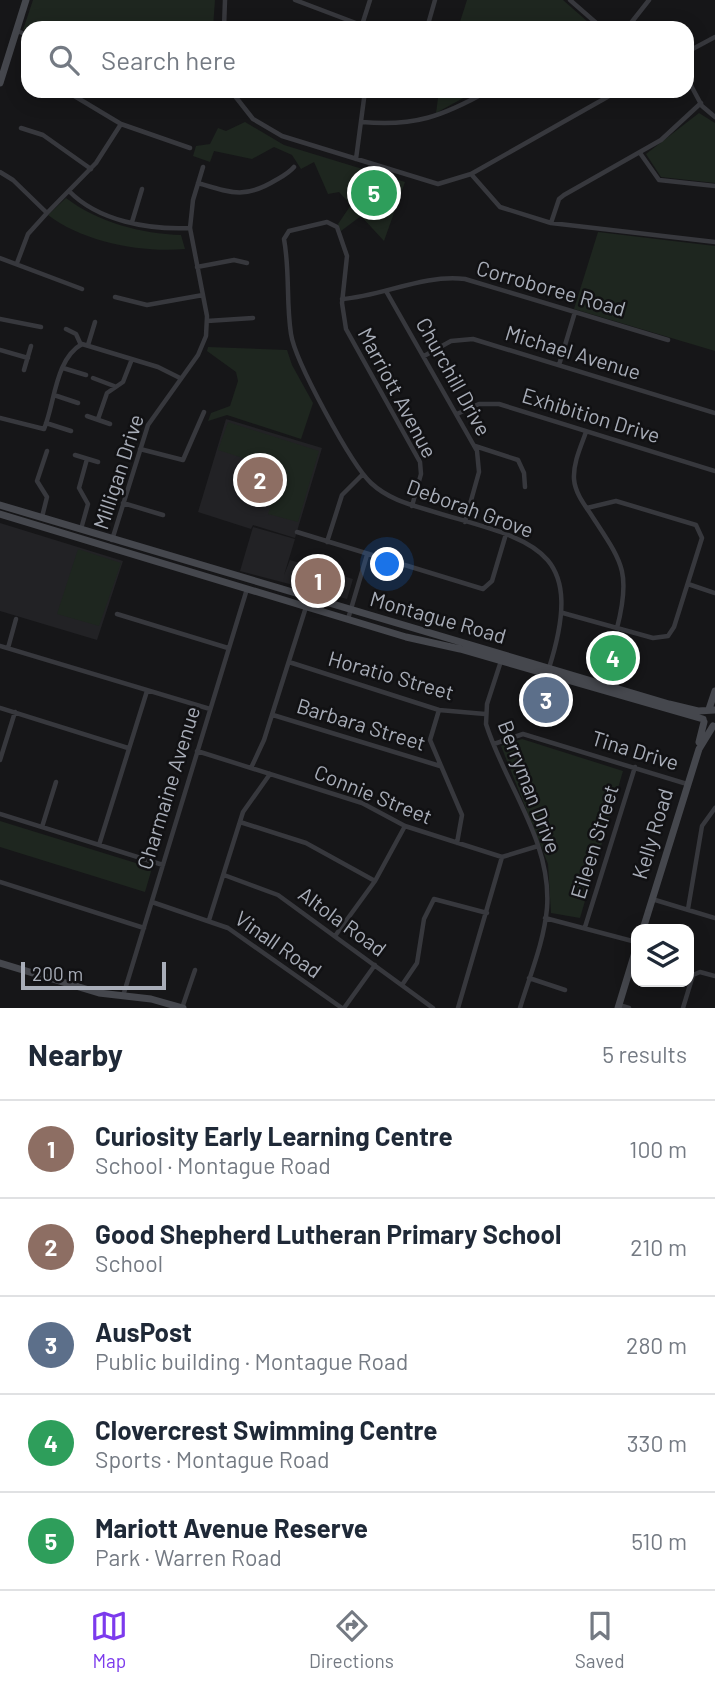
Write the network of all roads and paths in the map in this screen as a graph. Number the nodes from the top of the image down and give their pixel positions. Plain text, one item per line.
1 (26, 0) edge
2 (225, 0) edge
3 (370, 0) edge
4 (435, 0) edge
5 (570, 0) edge
6 (649, 0) edge
7 (298, 1) edge
8 (224, 21) edge
9 (351, 21) edge
10 (363, 21) edge
11 (429, 21) edge
12 (594, 21) edge
13 (632, 21) edge
14 (17, 31) junction
15 (21, 32) edge
16 (715, 37) edge
17 (694, 48) edge
18 (0, 83) edge
19 (694, 90) edge
20 (78, 98) edge
21 (236, 98) edge
22 (364, 98) edge
23 (475, 98) edge
24 (606, 98) edge
25 (701, 103) junction
26 (715, 117) edge
27 (362, 122) junction
28 (121, 124) junction
29 (21, 128) dead end
30 (190, 148) dead end
31 (640, 153) junction
32 (356, 159) junction
33 (203, 167) dead end
34 (294, 167) dead end
35 (91, 170) junction
36 (0, 172) edge
37 (471, 174) junction
38 (198, 183) junction
39 (715, 186) edge
40 (142, 189) dead end
41 (69, 191) junction
42 (47, 213) junction
43 (132, 222) junction
44 (551, 223) junction
45 (190, 228) junction
46 (285, 235) joint
47 (715, 242) edge
48 (0, 257) edge
49 (17, 263) junction
50 (247, 263) dead end
51 (197, 267) junction
52 (82, 289) dead end
53 (386, 291) junction
54 (203, 295) junction
55 (115, 297) dead end
56 (342, 299) junction
57 (575, 312) junction
58 (253, 318) dead end
59 (0, 319) edge
60 (207, 320) junction
61 (95, 322) dead end
62 (41, 327) dead end
63 (66, 329) dead end
64 (668, 340) dead end
65 (84, 345) junction
66 (31, 346) dead end
67 (0, 350) edge
68 (424, 356) junction
69 (28, 358) junction
70 (132, 359) junction
71 (559, 365) junction
72 (63, 368) junction
73 (24, 370) dead end
74 (86, 375) dead end
75 (93, 378) dead end
76 (180, 379) junction
77 (115, 386) junction
78 (54, 395) junction
79 (78, 403) dead end
80 (204, 412) dead end
81 (715, 413) edge
82 (457, 414) junction
83 (87, 416) dead end
84 (0, 418) edge
85 (98, 419) junction
86 (46, 423) junction
87 (110, 424) dead end
88 (71, 431) dead end
89 (586, 432) junction
90 (475, 446) junction
91 (140, 449) junction
92 (47, 451) dead end
93 (75, 455) dead end
94 (87, 459) junction
95 (98, 462) dead end
96 (715, 471) edge
97 (363, 474) junction
98 (525, 487) dead end
99 (124, 503) junction
100 (0, 505) edge
101 (412, 506) junction
102 (587, 508) junction
103 (0, 514) edge
104 (163, 514) dead end
105 (42, 518) junction
106 (465, 522) junction
107 (81, 530) junction
108 (297, 532) dead end
109 (506, 534) junction
110 (113, 539) junction
111 (327, 542) junction
112 (110, 548) junction
113 (367, 555) junction
114 (248, 584) junction
115 (688, 584) junction
116 (715, 593) edge
117 (306, 607) junction
118 (351, 611) junction
119 (563, 613) junction
120 (117, 614) dead end
121 (16, 619) dead end
122 (348, 620) junction
123 (617, 628) junction
124 (0, 646) edge
125 (8, 648) junction
126 (228, 648) junction
127 (502, 658) junction
128 (289, 662) junction
129 (548, 671) junction
130 (147, 691) junction
131 (715, 691) edge
132 (0, 708) edge
133 (210, 709) junction
134 (439, 710) junction
135 (710, 710) edge
136 (15, 712) junction
137 (485, 714) junction
138 (272, 715) junction
139 (703, 720) junction
140 (714, 726) edge
141 (494, 744) junction
142 (128, 748) junction
143 (699, 749) junction
144 (197, 751) junction
145 (0, 760) edge
146 (440, 766) junction
147 (635, 767) junction
148 (251, 768) junction
149 (270, 774) junction
150 (56, 782) dead end
151 (687, 784) junction
152 (715, 808) edge
153 (0, 814) edge
154 (240, 822) junction
155 (405, 826) junction
156 (42, 827) junction
157 (457, 843) junction
158 (99, 845) junction
159 (538, 846) junction
160 (502, 856) junction
161 (163, 865) junction
162 (224, 875) junction
163 (375, 881) junction
164 (0, 882) edge
165 (652, 898) junction
166 (152, 902) junction
167 (688, 909) junction
168 (487, 913) junction
169 (545, 918) junction
170 (715, 918) edge
171 (209, 920) junction
172 (644, 924) edge
173 (585, 927) junction
174 (144, 928) junction
175 (335, 936) junction
176 (631, 941) edge
177 (0, 962) edge
178 (375, 965) junction
179 (631, 965) edge
180 (195, 970) dead end
181 (715, 976) edge
182 (529, 978) junction
183 (402, 985) junction
184 (565, 990) dead end
185 (123, 996) junction
186 (618, 1006) edge
187 (183, 1008) edge
188 (343, 1008) edge
189 (433, 1008) edge
190 (458, 1008) edge
191 (520, 1008) edge
192 (629, 1008) edge
193 (683, 1008) edge

1 - 14 main road
2 - 8 street
3 - 10 street
4 - 11 street
5 - 12 street
6 - 13 street
7 - 9 street
14 - 15 street
14 - 18 main road
16 - 17 street
19 - 25 street
20 - 28 street
21 - 32 street
22 - 27 street
23 - 27 street
24 - 37 street
25 - 26 street
25 - 31 street
27 - 32 street
28 - 30 street
28 - 35 street
29 - 35 street
31 - 39 street
31 - 44 street
32 - 37 street
33 - 38 street
34 - 38 street
35 - 41 street
36 - 42 street
37 - 44 street
38 - 45 street
40 - 43 street
41 - 42 street
41 - 43 street
42 - 49 street
43 - 45 street
44 - 47 street
45 - 51 street, Milligan Drive
46 - 56 street, Marriott Avenue
46 - 97 street, Deborah Grove
48 - 49 street
49 - 52 street
50 - 51 street
51 - 54 street, Milligan Drive
53 - 56 street, Corroboree Road
53 - 57 street, Corroboree Road
53 - 68 street, Churchill Drive
54 - 55 street
54 - 60 street, Milligan Drive
56 - 101 street, Marriott Avenue
57 - 64 street, Corroboree Road
57 - 71 street
58 - 60 street
59 - 62 street
60 - 76 street, Milligan Drive
61 - 65 street
63 - 65 street
65 - 70 street
65 - 72 street
66 - 69 street
67 - 69 street
68 - 71 street, Michael Avenue
68 - 82 street, Churchill Drive
69 - 73 street
70 - 76 street
70 - 77 street
71 - 81 street, Michael Avenue
72 - 74 street
72 - 78 street
75 - 77 street
76 - 91 street, Milligan Drive
77 - 85 street
78 - 79 street
78 - 86 street
80 - 91 street
82 - 89 street, Exhibition Drive
82 - 90 street, Churchill Drive
83 - 85 street
84 - 86 street
85 - 87 street
86 - 88 street
89 - 96 street, Exhibition Drive
89 - 102 street
90 - 98 street
90 - 106 street, Churchill Drive
91 - 99 street, Milligan Drive
92 - 105 street
93 - 94 street
94 - 95 street
94 - 107 street
97 - 101 street, Deborah Grove
97 - 111 street
99 - 104 street
99 - 110 street, Milligan Drive
100 - 105 main road, Montague Road
101 - 106 street, Deborah Grove
102 - 115 street
102 - 123 street
103 - 112 main road, Montague Road
105 - 107 main road, Montague Road
106 - 109 street, Deborah Grove
107 - 110 main road, Montague Road
108 - 111 street
109 - 113 street
109 - 119 street, Deborah Grove
110 - 112 street, Milligan Drive
110 - 114 main road, Montague Road
111 - 113 street
112 - 114 main road, Montague Road
113 - 118 street
114 - 117 main road, Montague Road
114 - 118 main road, Montague Road
114 - 126 street, Charmaine Avenue
115 - 116 street
115 - 123 street
117 - 122 main road, Montague Road
117 - 128 street
118 - 122 street
118 - 127 main road, Montague Road
119 - 123 street
119 - 129 street, Deborah Grove
120 - 126 street
121 - 125 street
122 - 127 main road, Montague Road
124 - 125 street
125 - 130 street
126 - 133 street, Charmaine Avenue
127 - 129 main road, Montague Road
127 - 137 street, Berryman Drive
128 - 134 street, Horatio Street
128 - 138 street
129 - 135 main road, Montague Road
129 - 139 main road, Montague Road
130 - 133 street
130 - 142 street
131 - 135 main road
132 - 136 street
133 - 144 street, Charmaine Avenue
134 - 137 street, Horatio Street
134 - 146 street
135 - 139 main road, Kelly Road
136 - 142 street
136 - 145 street
137 - 141 street, Berryman Drive
138 - 146 street, Barbara Street
138 - 148 street
139 - 140 main road, Montague Road
139 - 143 main road, Kelly Road
140 - 143 main road, Kelly Road
141 - 147 street, Tina Drive
141 - 159 street, Berryman Drive
142 - 158 street
143 - 151 main road, Kelly Road
144 - 148 street, Connie Street
144 - 161 street, Charmaine Avenue
146 - 157 street
147 - 151 street, Tina Drive
147 - 173 street, Eileen Street
148 - 149 street, Connie Street
149 - 154 street
149 - 155 street, Connie Street
150 - 156 street
151 - 165 main road, Kelly Road
152 - 167 street
153 - 156 street
154 - 162 street
154 - 163 street
155 - 157 street, Connie Street
155 - 163 street
156 - 158 street
157 - 160 street, Connie Street
158 - 161 street
159 - 160 street
159 - 169 street, Berryman Drive
160 - 168 street
161 - 166 street, Charmaine Avenue
162 - 171 street
162 - 175 street, Altola Road
163 - 175 street
164 - 174 street
165 - 167 street
165 - 172 main road, Kelly Road
166 - 171 street, Vinall Road
166 - 174 street, Charmaine Avenue
167 - 170 street
168 - 183 street
168 - 190 street
169 - 173 street
169 - 182 street, Berryman Drive
171 - 188 street, Vinall Road
173 - 176 street
174 - 185 street, Charmaine Avenue
175 - 178 street, Altola Road
177 - 185 main road
178 - 183 street, Altola Road
178 - 188 street
179 - 186 main road
180 - 187 street
181 - 193 street
182 - 184 street
182 - 191 street, Berryman Drive
183 - 189 street, Altola Road
185 - 187 main road
186 - 192 street

